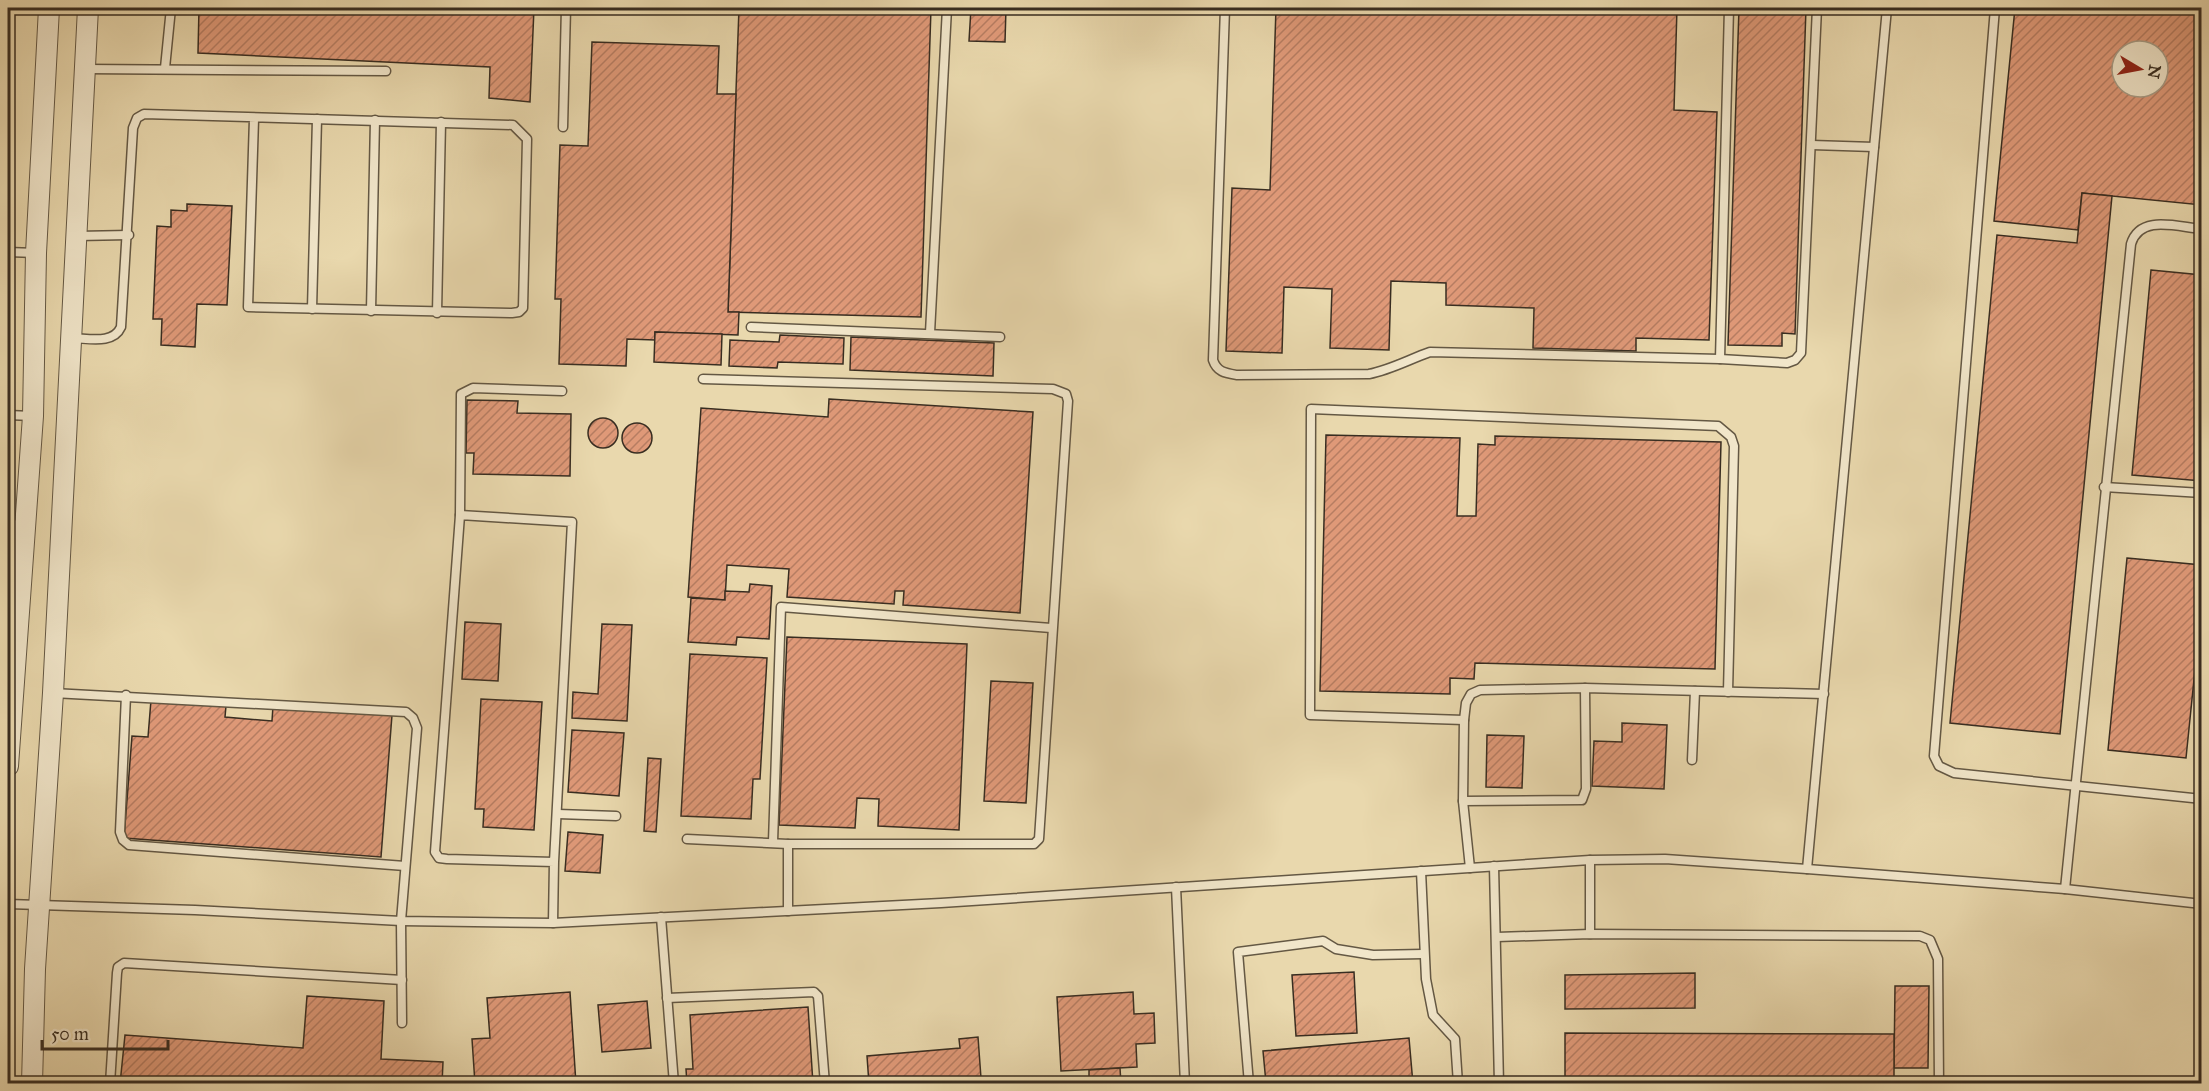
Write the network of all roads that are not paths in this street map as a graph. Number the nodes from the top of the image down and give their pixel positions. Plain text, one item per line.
1 (49, 8) edge
2 (88, 8) edge
3 (171, 8) edge
4 (566, 8) edge
5 (947, 8) edge
6 (1226, 8) edge
7 (1729, 8) edge
8 (1817, 8) edge
9 (1887, 8) edge
10 (1995, 8) edge
11 (165, 68) junction
12 (83, 69) junction
13 (386, 70) dead end
14 (254, 119) junction
15 (317, 119) junction
16 (375, 120) junction
17 (441, 122) junction
18 (563, 127) dead end
19 (1812, 145) junction
20 (1874, 147) junction
21 (2202, 229) edge
22 (129, 235) junction
23 (77, 236) junction
24 (8, 252) edge
25 (36, 254) junction
26 (312, 309) junction
27 (371, 311) junction
28 (437, 313) junction
29 (751, 327) dead end
30 (930, 333) junction
31 (1000, 337) dead end
32 (71, 338) junction
33 (1720, 359) junction
34 (703, 379) dead end
35 (562, 391) dead end
36 (8, 415) edge
37 (33, 416) junction
38 (2104, 487) junction
39 (2202, 493) edge
40 (460, 515) junction
41 (17, 525) edge
42 (14, 610) edge
43 (1051, 628) junction
44 (1585, 688) junction
45 (1695, 691) junction
46 (1728, 692) junction
47 (53, 693) junction
48 (1824, 694) junction
49 (126, 696) junction
50 (1464, 720) junction
51 (1692, 760) dead end
52 (8, 766) edge
53 (2074, 785) junction
54 (2202, 799) edge
55 (1463, 801) junction
56 (558, 814) junction
57 (616, 816) dead end
58 (687, 839) dead end
59 (773, 842) junction
60 (788, 844) junction
61 (1590, 860) junction
62 (554, 862) junction
63 (405, 866) junction
64 (1494, 866) junction
65 (1470, 868) junction
66 (1806, 869) junction
67 (1421, 871) junction
68 (1176, 886) junction
69 (2065, 889) junction
70 (8, 904) edge
71 (2202, 904) edge
72 (40, 905) junction
73 (788, 911) junction
74 (661, 917) junction
75 (401, 921) junction
76 (554, 922) junction
77 (1590, 934) junction
78 (1497, 937) junction
79 (1423, 954) junction
80 (402, 980) junction
81 (667, 998) junction
82 (402, 1023) dead end
83 (32, 1083) edge
84 (110, 1083) edge
85 (674, 1083) edge
86 (825, 1083) edge
87 (1185, 1083) edge
88 (1249, 1083) edge
89 (1458, 1083) edge
90 (1499, 1083) edge
91 (1939, 1083) edge

1 - 25 street
2 - 12 street
3 - 11 lane
4 - 18 lane
5 - 30 lane
6 - 33 lane
7 - 33 lane
8 - 19 lane
9 - 20 lane
10 - 53 lane
11 - 12 lane
11 - 13 lane
12 - 23 street
14 - 15 lane
14 - 22 lane
14 - 26 lane
15 - 16 lane
15 - 26 lane
16 - 17 lane
16 - 27 lane
17 - 28 lane
17 - 28 lane
19 - 20 lane
19 - 33 lane
20 - 48 lane
21 - 38 lane
22 - 23 lane
22 - 32 lane
23 - 32 street
24 - 25 lane
25 - 37 street
26 - 27 lane
27 - 28 lane
29 - 30 lane
30 - 31 lane
32 - 47 street
34 - 43 lane
35 - 40 lane
36 - 37 lane
37 - 41 street
38 - 39 lane
38 - 53 lane
40 - 56 lane
40 - 62 lane
41 - 42 street
42 - 52 street
43 - 59 lane
43 - 60 lane
44 - 45 lane
44 - 50 lane
44 - 55 lane
45 - 46 lane
45 - 51 lane
46 - 48 lane
46 - 50 lane
47 - 49 lane
47 - 72 street
48 - 66 lane
49 - 63 lane
49 - 63 lane
50 - 55 lane
53 - 54 lane
53 - 69 lane
55 - 65 lane
56 - 57 lane
56 - 62 lane
58 - 59 lane
59 - 60 lane
60 - 73 lane
61 - 64 lane
61 - 66 lane
61 - 77 lane
62 - 76 lane
63 - 75 lane
64 - 65 lane
64 - 78 lane
65 - 67 lane
66 - 69 lane
67 - 68 lane
67 - 79 lane
68 - 73 lane
68 - 87 lane
69 - 71 lane
70 - 72 lane
72 - 75 lane
72 - 83 street
73 - 74 lane
74 - 76 lane
74 - 81 lane
75 - 76 lane
75 - 80 lane
77 - 78 lane
77 - 91 lane
78 - 90 lane
79 - 88 lane
79 - 89 lane
80 - 82 lane
80 - 84 lane
81 - 85 lane
81 - 86 lane

